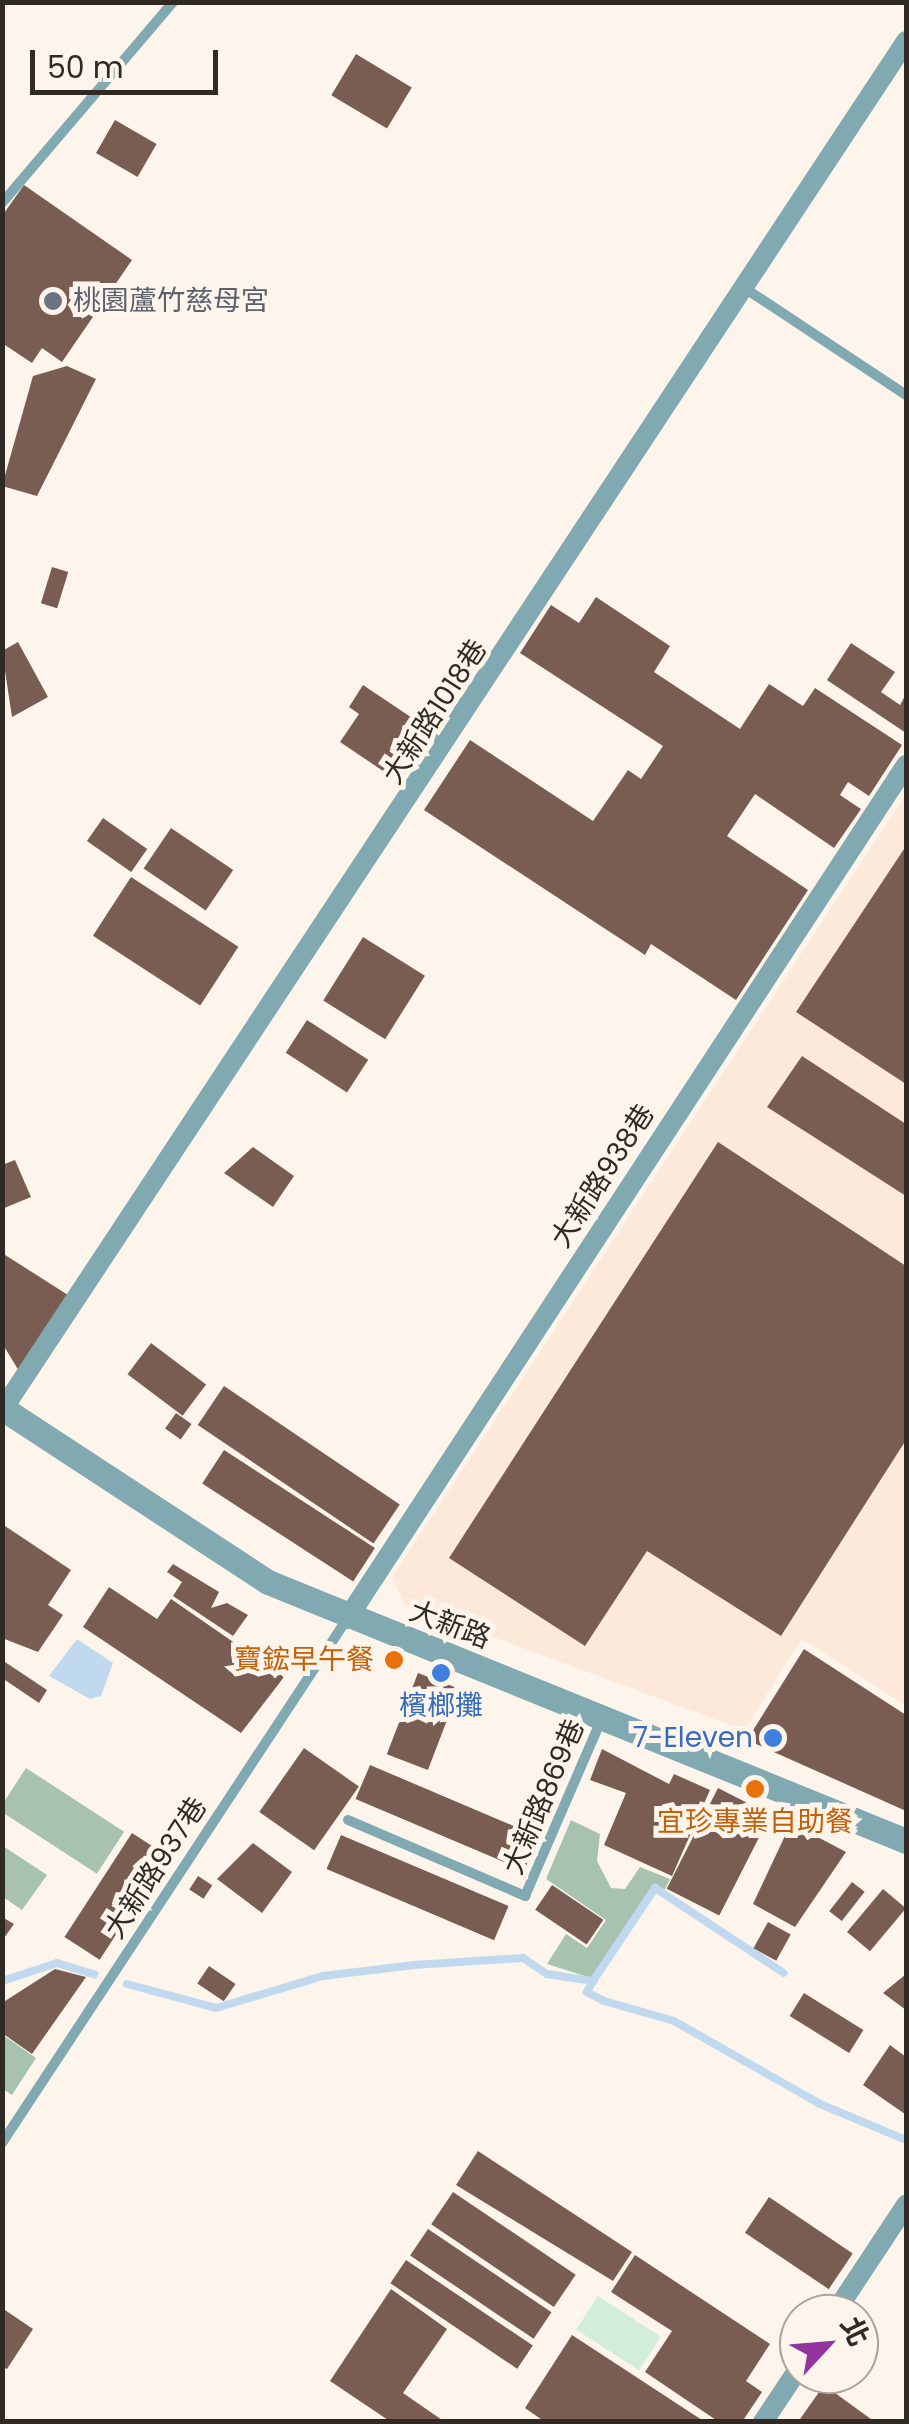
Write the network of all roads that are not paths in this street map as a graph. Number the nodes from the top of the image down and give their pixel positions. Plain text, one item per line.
1 (173, 2) edge
2 (906, 40) edge
3 (2, 203) edge
4 (746, 289) junction
5 (906, 394) edge
6 (906, 765) edge
7 (3, 1409) edge
8 (347, 1619) junction
9 (603, 1715) junction
10 (348, 1820) dead end
11 (906, 1841) edge
12 (2, 2143) edge
13 (906, 2205) edge
14 (847, 2294) edge
15 (782, 2394) edge
16 (763, 2422) edge

1 - 3 lane
2 - 4 street, 大新路1018巷
4 - 5 lane
4 - 7 street, 大新路1018巷
6 - 8 street, 大新路938巷
7 - 8 street, 大新路
8 - 9 street, 大新路
8 - 12 lane, 大新路937巷
9 - 10 lane, 大新路869巷
9 - 11 street, 大新路
13 - 14 street
15 - 16 street

